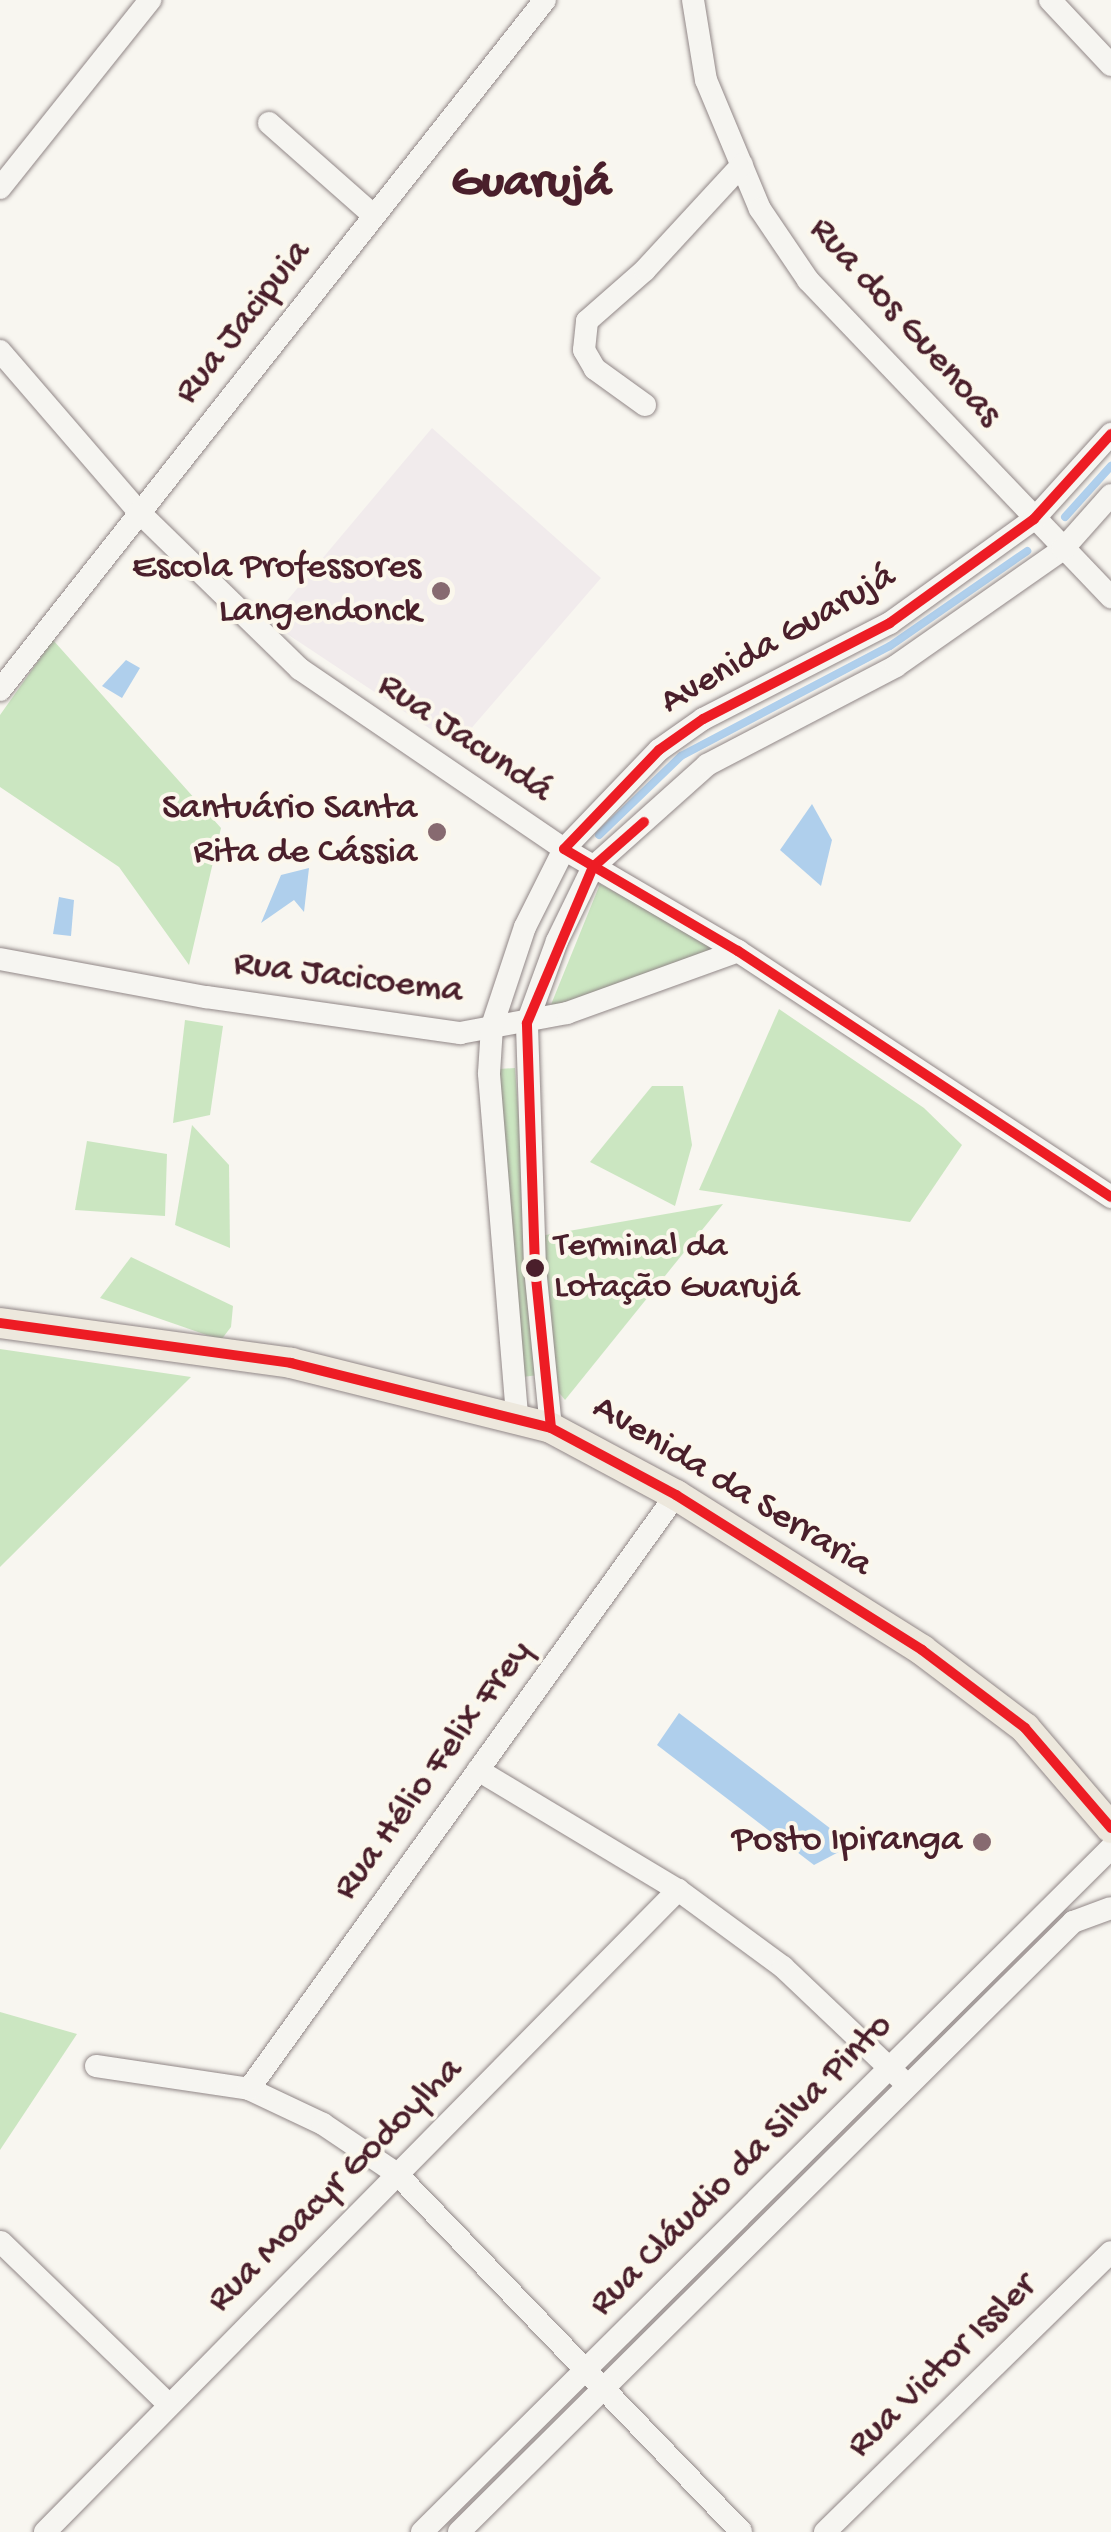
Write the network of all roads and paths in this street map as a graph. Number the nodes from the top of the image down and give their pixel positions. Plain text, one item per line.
1 (150, 0) edge
2 (545, 0) edge
3 (692, 0) edge
4 (1050, 0) edge
5 (1111, 64) edge
6 (268, 123) dead end
7 (742, 166) junction
8 (0, 188) edge
9 (374, 216) junction
10 (0, 350) edge
11 (645, 405) dead end
12 (1111, 434) edge
13 (1111, 495) edge
14 (138, 512) junction
15 (1034, 519) junction
16 (1063, 548) junction
17 (1111, 596) edge
18 (0, 690) edge
19 (564, 849) junction
20 (593, 867) junction
21 (738, 951) junction
22 (0, 958) edge
23 (527, 1023) junction
24 (492, 1026) junction
25 (1111, 1196) edge
26 (0, 1324) edge
27 (517, 1415) junction
28 (551, 1428) junction
29 (676, 1494) junction
30 (478, 1770) junction
31 (1111, 1828) edge
32 (1111, 1848) edge
33 (678, 1890) junction
34 (1111, 1908) edge
35 (96, 2066) dead end
36 (891, 2069) junction
37 (249, 2088) junction
38 (910, 2088) junction
39 (397, 2174) junction
40 (741, 2216) junction
41 (760, 2235) junction
42 (1, 2242) edge
43 (1111, 2252) edge
44 (588, 2368) junction
45 (606, 2386) junction
46 (168, 2404) junction
47 (45, 2532) edge
48 (422, 2532) edge
49 (458, 2532) edge
50 (741, 2532) edge
51 (825, 2532) edge

1 - 8 street
2 - 9 street, Rua Jacipuia
3 - 7 street, Rua dos Guenoas
4 - 5 street
6 - 9 street
7 - 11 street
7 - 15 street, Rua dos Guenoas
9 - 14 street, Rua Jacipuia
10 - 14 street, Rua Jacundá
12 - 15 street, Avenida Guarujá
13 - 16 street, Avenida Guarujá
14 - 18 street, Rua Jacipuia
14 - 19 street, Rua Jacundá
15 - 16 street, Rua dos Guenoas
15 - 19 street, Avenida Guarujá
16 - 17 street, Rua dos Guenoas
16 - 20 street, Avenida Guarujá
19 - 20 street, Rua Jacundá
19 - 24 street, Avenida Guarujá
20 - 21 street, Rua Jacundá
20 - 23 street, Avenida Guarujá
21 - 23 street, Rua Jacicoema
21 - 25 street, Rua Jacundá
22 - 24 street, Rua Jacicoema
23 - 24 street, Rua Jacicoema
23 - 28 street, Avenida Guarujá
24 - 27 street, Avenida Guarujá
26 - 27 main road, Avenida da Serraria
27 - 28 main road, Avenida da Serraria
28 - 29 main road, Avenida da Serraria
29 - 30 street, Rua Hélio Felix Frey
29 - 31 main road, Avenida da Serraria
30 - 33 street
30 - 37 street, Rua Hélio Felix Frey
32 - 36 street, Rua Cláudio da Silva Pinto
33 - 36 street
33 - 39 street, Rua Moacyr Godoylha
34 - 38 street, Rua Cláudio da Silva Pinto
35 - 37 street
36 - 38 street
36 - 40 street, Rua Cláudio da Silva Pinto
37 - 39 street
38 - 41 street, Rua Cláudio da Silva Pinto
39 - 44 street
39 - 46 street, Rua Moacyr Godoylha
40 - 41 street
40 - 44 street, Rua Cláudio da Silva Pinto
41 - 45 street, Rua Cláudio da Silva Pinto
42 - 46 street
43 - 51 street, Rua Victor Issler
44 - 45 street
44 - 48 street, Rua Cláudio da Silva Pinto
45 - 49 street, Rua Cláudio da Silva Pinto
45 - 50 street
46 - 47 street, Rua Moacyr Godoylha

